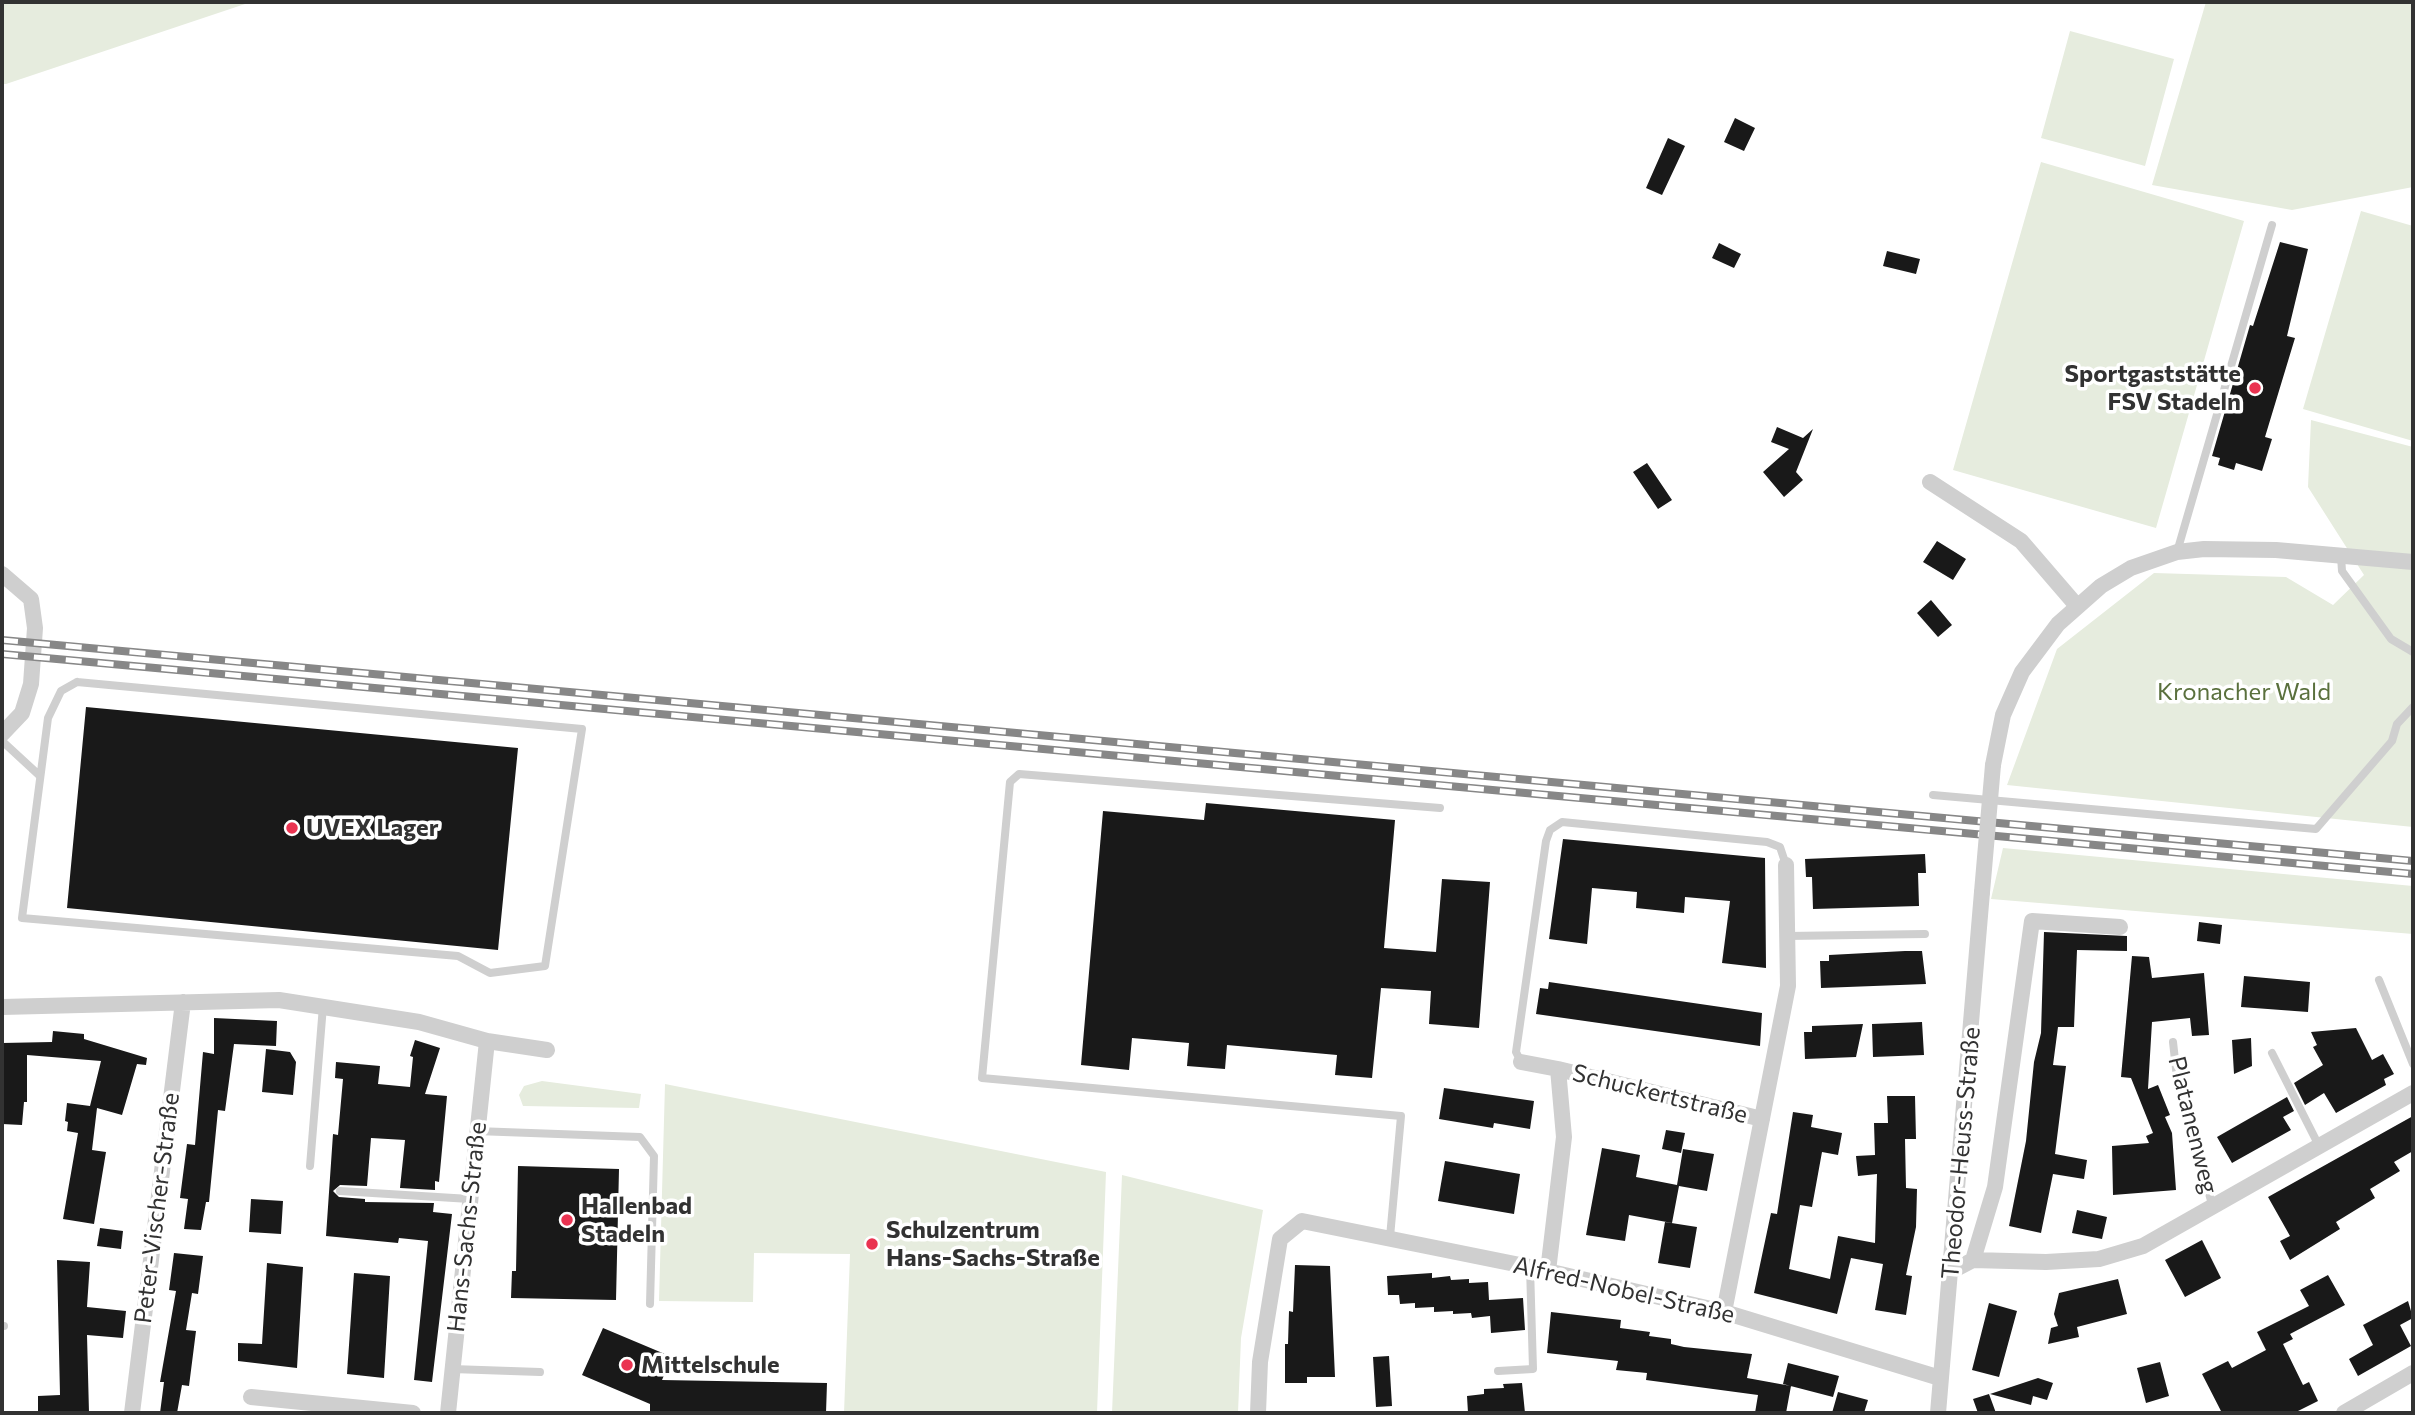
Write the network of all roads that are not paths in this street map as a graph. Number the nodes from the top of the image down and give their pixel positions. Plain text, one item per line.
1 (2272, 225) dead end
2 (1930, 482) dead end
3 (2177, 552) junction
4 (2341, 556) junction
5 (2413, 562) edge
6 (2, 574) edge
7 (2077, 606) junction
8 (2413, 652) edge
9 (2413, 707) edge
10 (2, 734) edge
11 (2, 741) edge
12 (40, 776) junction
13 (1933, 795) dead end
14 (1440, 808) dead end
15 (1786, 865) joint
16 (2120, 927) dead end
17 (1925, 934) dead end
18 (1787, 936) junction
19 (2379, 980) dead end
20 (183, 1002) junction
21 (323, 1006) junction
22 (2, 1007) edge
23 (487, 1041) junction
24 (2173, 1042) dead end
25 (547, 1050) dead end
26 (2272, 1053) dead end
27 (1521, 1062) joint
28 (2413, 1064) edge
29 (1558, 1069) junction
30 (2413, 1093) edge
31 (1762, 1119) junction
32 (476, 1131) junction
33 (2319, 1144) junction
34 (310, 1166) dead end
35 (340, 1191) dead end
36 (470, 1199) junction
37 (2213, 1208) junction
38 (1390, 1237) junction
39 (1973, 1260) junction
40 (1530, 1267) junction
41 (1548, 1271) junction
42 (1952, 1271) junction
43 (650, 1304) dead end
44 (1724, 1312) junction
45 (452, 1369) junction
46 (540, 1371) dead end
47 (1498, 1371) dead end
48 (2413, 1373) edge
49 (1940, 1378) junction
50 (251, 1397) dead end
51 (132, 1413) edge
52 (413, 1413) edge
53 (448, 1413) edge
54 (1258, 1413) edge
55 (1938, 1413) edge
56 (2344, 1413) edge

1 - 3 lane
2 - 7 street
3 - 4 street
3 - 7 street
4 - 5 street
4 - 8 lane
6 - 10 street
7 - 42 street, Theodor-Heuss-Straße, bridge
9 - 13 lane
11 - 12 lane
12 - 12 lane
14 - 38 lane
15 - 18 street, Schuckertstraße
15 - 27 lane
16 - 39 street, Theodor-Heuss-Straße
17 - 18 lane
18 - 31 street, Schuckertstraße
19 - 28 lane
20 - 21 street
20 - 22 street
20 - 51 street, Peter-Vischer-Straße
21 - 23 street
21 - 34 lane
23 - 25 street
23 - 32 street, Hans-Sachs-Straße
24 - 37 lane, Platanenweg
26 - 33 lane
27 - 29 street, Schuckertstraße
29 - 31 street, Schuckertstraße
29 - 41 street, Schuckertstraße
30 - 33 street, Platanenweg
31 - 44 street, Schuckertstraße
32 - 36 street, Hans-Sachs-Straße
32 - 43 lane
33 - 37 street, Platanenweg
35 - 36 lane
36 - 45 street, Hans-Sachs-Straße
37 - 39 street, Platanenweg
38 - 40 street, Alfred-Nobel-Straße
38 - 54 street, Alfred-Nobel-Straße
39 - 42 street, Platanenweg
40 - 41 street, Alfred-Nobel-Straße
40 - 47 lane
41 - 44 street, Alfred-Nobel-Straße
42 - 49 street, Theodor-Heuss-Straße
44 - 49 street, Alfred-Nobel-Straße
45 - 46 lane
45 - 53 street, Hans-Sachs-Straße
48 - 56 street
49 - 55 street, Theodor-Heuss-Straße
50 - 52 street

